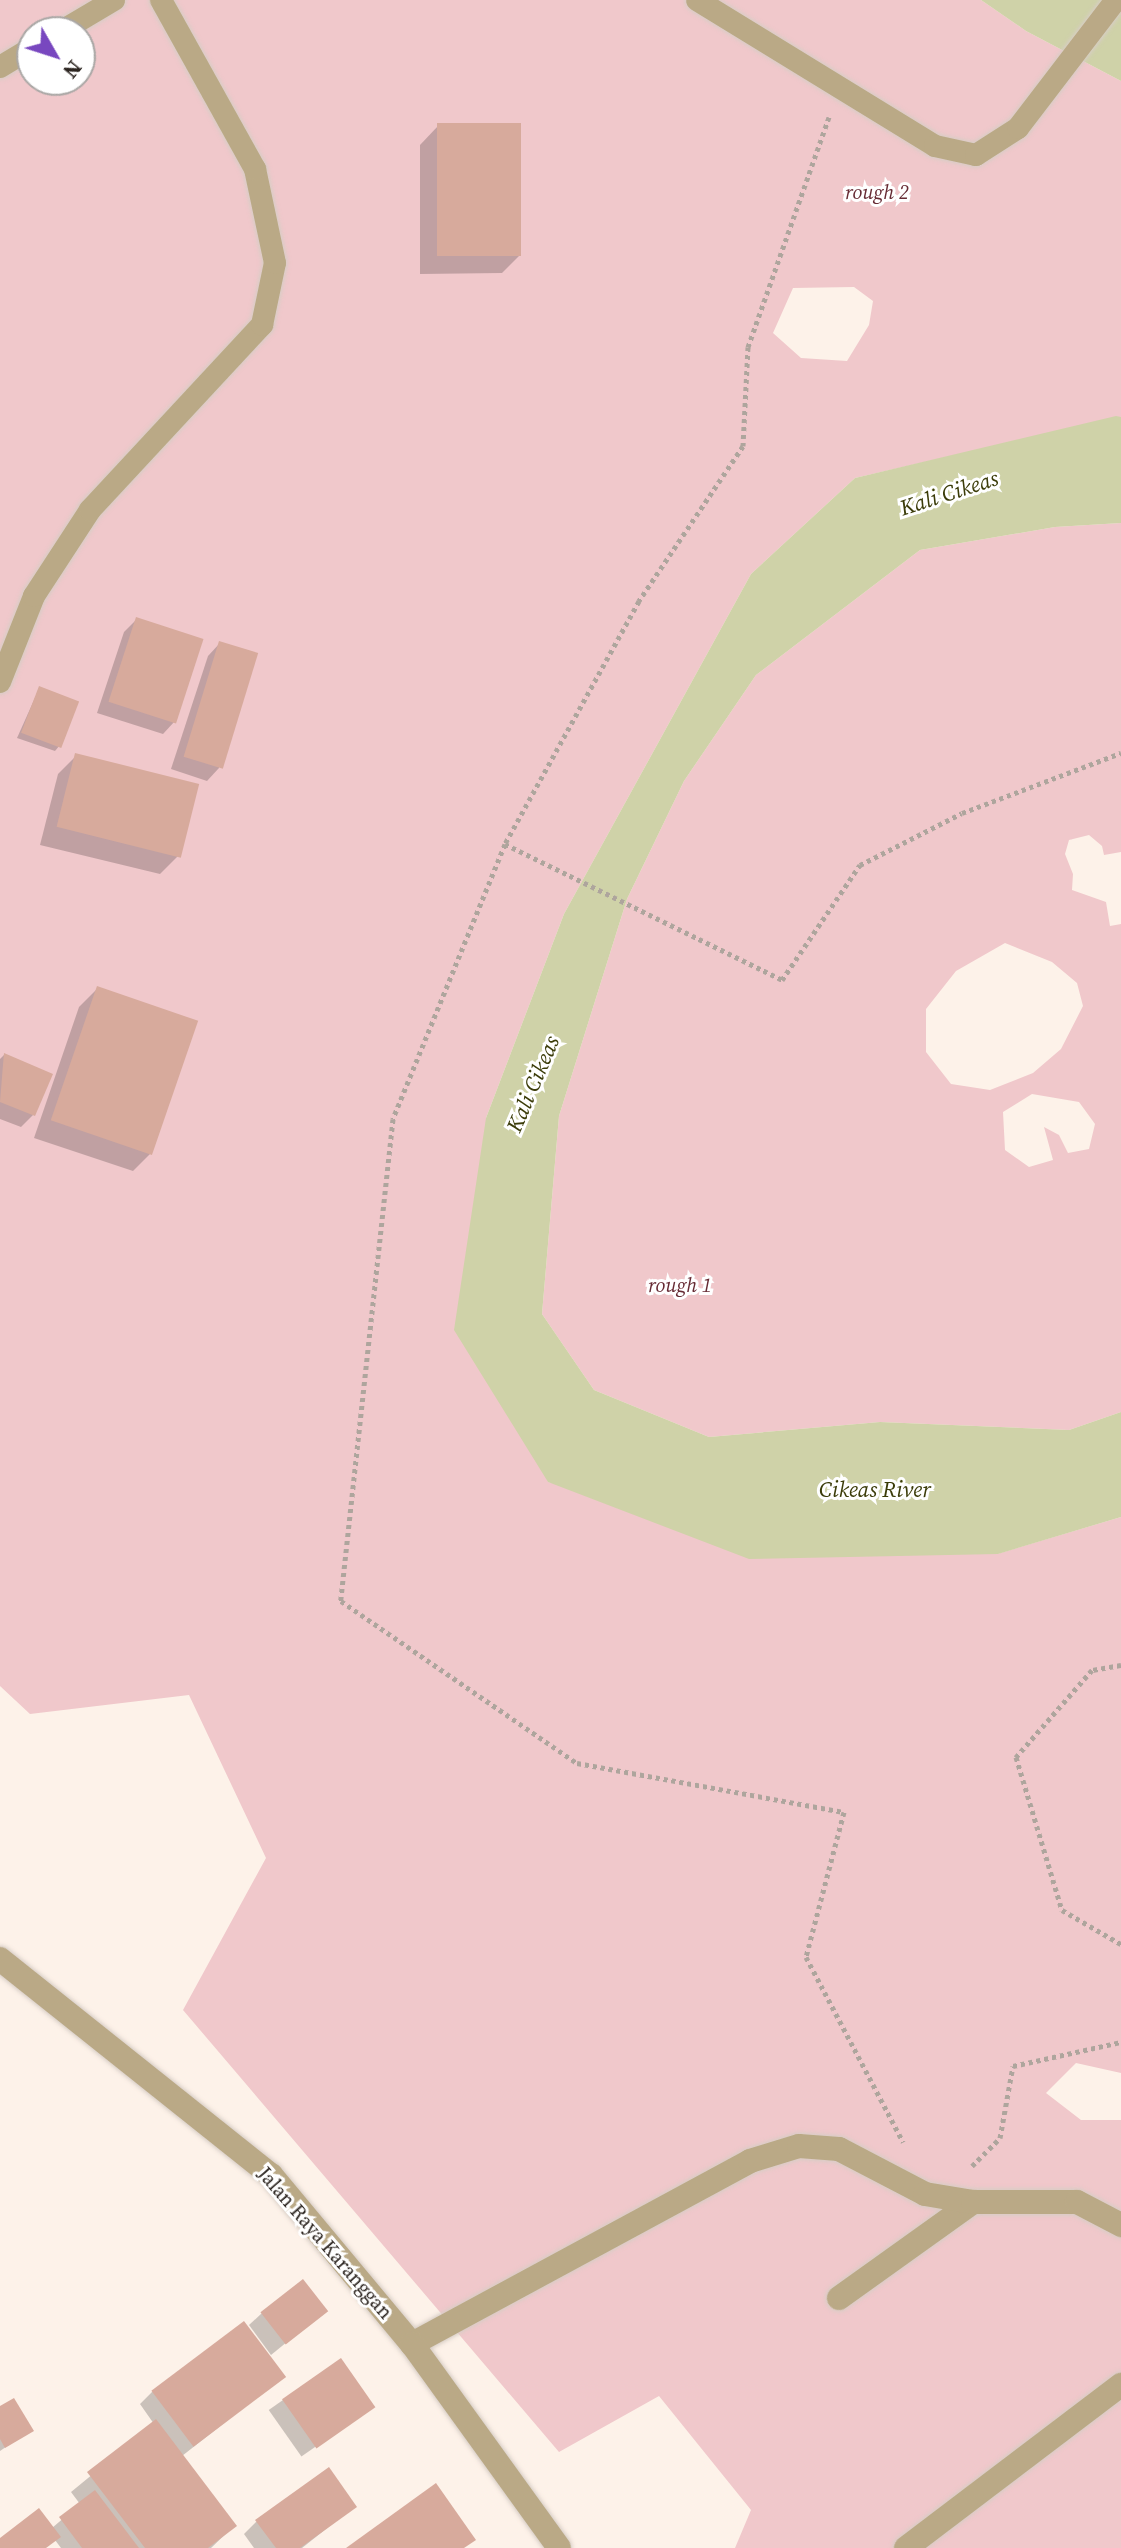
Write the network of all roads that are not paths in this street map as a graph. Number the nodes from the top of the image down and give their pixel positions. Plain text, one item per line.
1 (114, 0) edge
2 (161, 0) edge
3 (697, 0) edge
4 (1116, 0) edge
5 (87, 16) edge
6 (0, 682) edge
7 (0, 1959) edge
8 (973, 2202) junction
9 (1121, 2225) edge
10 (839, 2298) dead end
11 (412, 2344) junction
12 (1121, 2385) edge
13 (559, 2548) edge
14 (906, 2548) edge

1 - 5 lane
2 - 6 lane
3 - 4 lane
7 - 11 street, Jalan Raya Karanggan
8 - 9 street
8 - 10 street
8 - 11 street
11 - 13 street, Jalan Raya Karanggan
12 - 14 street

